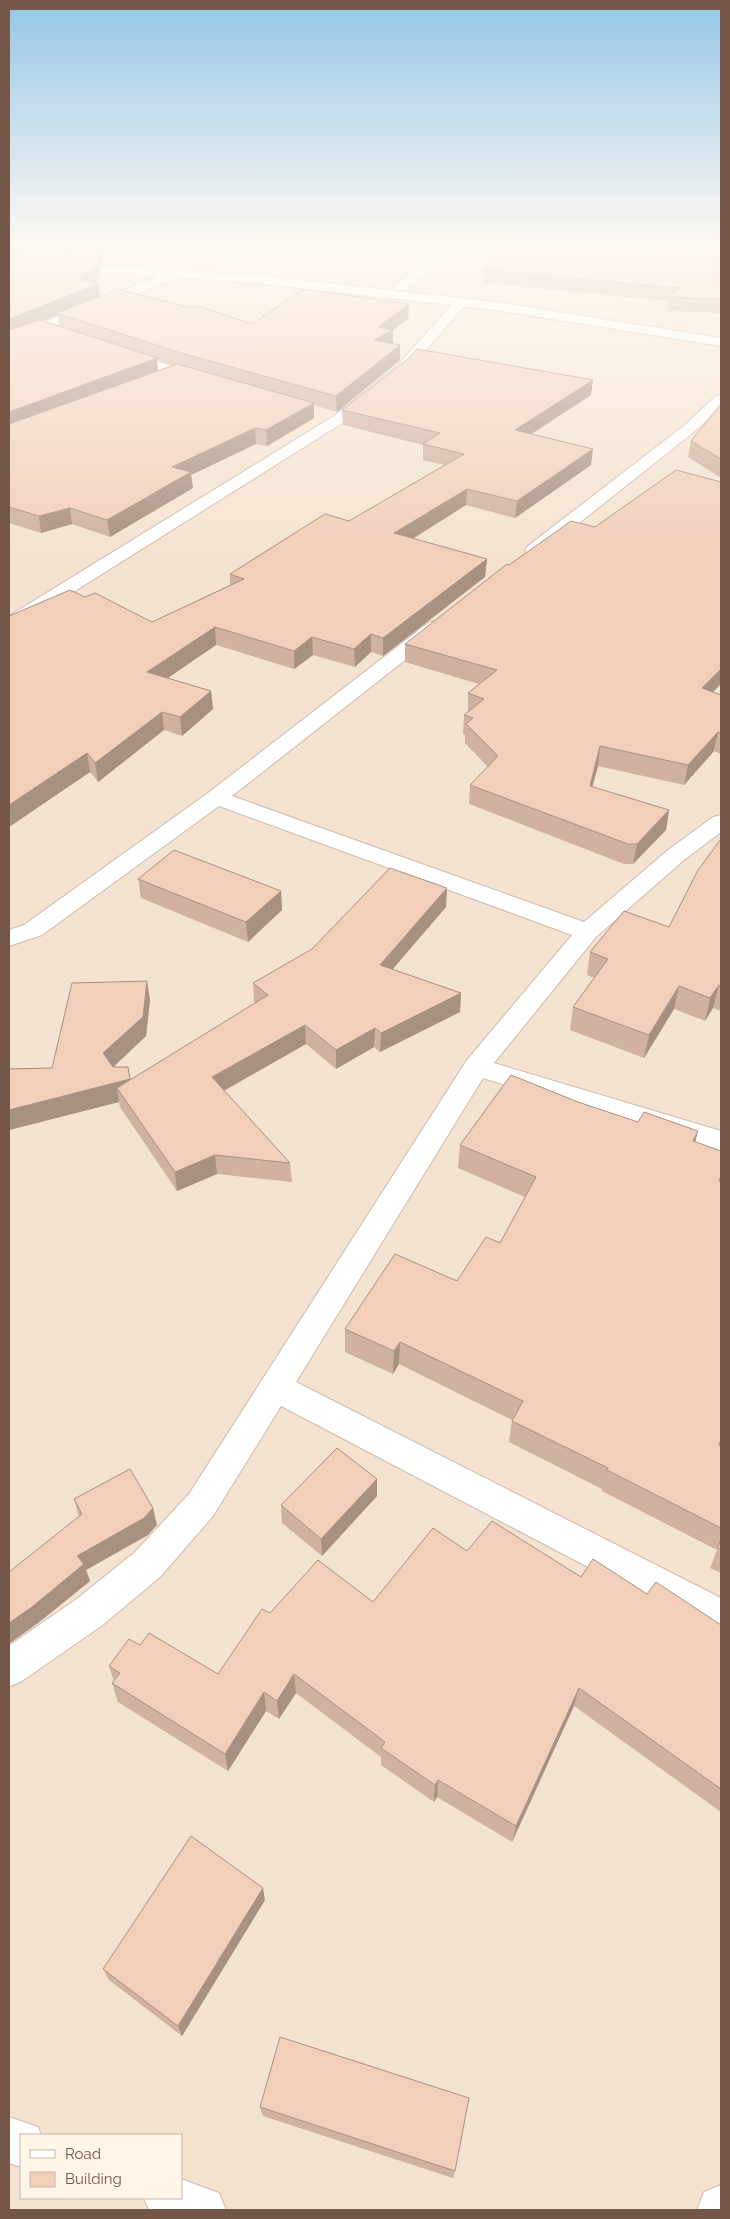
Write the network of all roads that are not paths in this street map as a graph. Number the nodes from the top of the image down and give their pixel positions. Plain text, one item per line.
1 (421, 348) edge
2 (105, 349) edge
3 (177, 373) junction
4 (158, 380) edge
5 (215, 384) edge
6 (721, 399) edge
7 (320, 414) dead end
8 (339, 420) junction
9 (519, 561) edge
10 (449, 616) edge
11 (9, 624) edge
12 (216, 798) junction
13 (721, 822) edge
14 (587, 932) junction
15 (9, 938) edge
16 (476, 1066) junction
17 (721, 1142) edge
18 (277, 1388) junction
19 (721, 1618) edge
20 (9, 1668) edge
21 (171, 2199) edge
22 (202, 2210) edge

1 - 8 street
2 - 3 street
3 - 4 street
3 - 5 street
6 - 9 street
7 - 8 street
8 - 11 street
10 - 12 street
12 - 14 street
12 - 15 street
13 - 14 street
14 - 16 street
16 - 17 street
16 - 18 street
18 - 19 street
18 - 20 street
21 - 22 street

